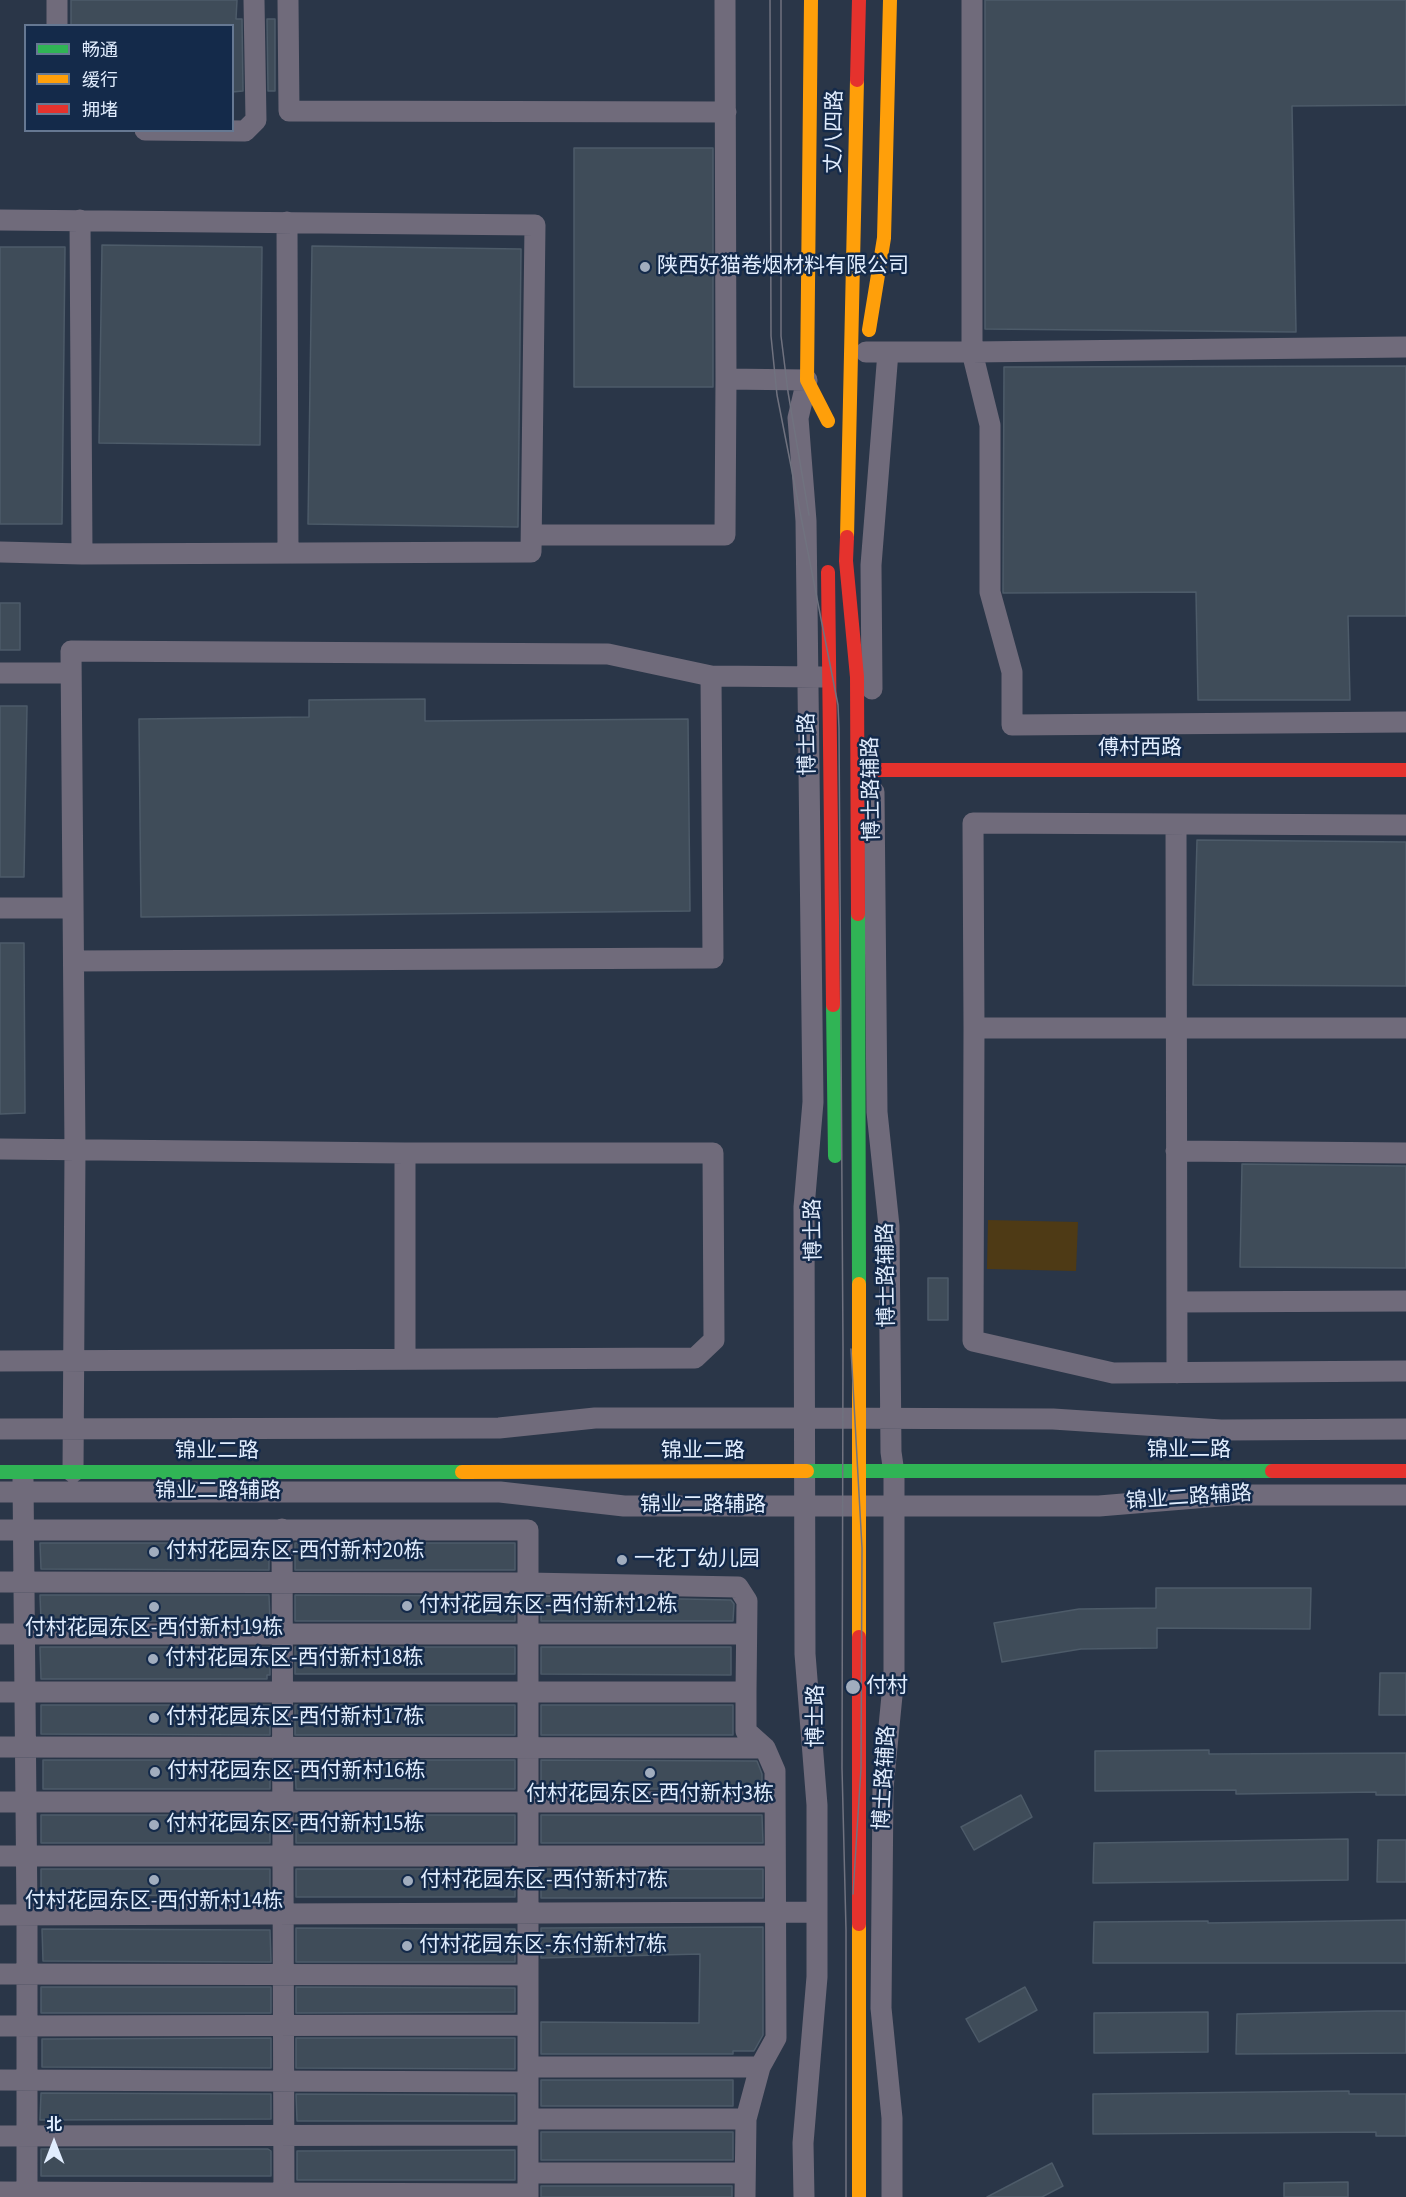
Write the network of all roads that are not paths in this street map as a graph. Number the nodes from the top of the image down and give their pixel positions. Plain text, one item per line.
1 (57, 0) edge
2 (254, 0) edge
3 (288, 0) edge
4 (725, 0) edge
5 (811, 0) edge
6 (859, 0) edge
7 (890, 0) edge
8 (972, 0) edge
9 (57, 24) edge
10 (726, 112) junction
11 (234, 131) edge
12 (0, 220) edge
13 (80, 220) junction
14 (287, 222) junction
15 (854, 265) joint
16 (1406, 348) edge
17 (866, 352) junction
18 (888, 352) junction
19 (972, 352) junction
20 (726, 379) junction
21 (807, 380) junction
22 (829, 387) dead end
23 (850, 414) junction
24 (532, 534) junction
25 (0, 552) edge
26 (288, 553) junction
27 (82, 554) junction
28 (827, 558) dead end
29 (0, 673) edge
30 (71, 673) junction
31 (711, 676) junction
32 (819, 677) junction
33 (1406, 722) edge
34 (873, 770) junction
35 (1406, 770) edge
36 (1176, 824) junction
37 (1406, 825) edge
38 (0, 908) edge
39 (73, 908) junction
40 (74, 961) junction
41 (974, 1028) junction
42 (1176, 1028) junction
43 (1406, 1028) edge
44 (0, 1149) edge
45 (75, 1150) junction
46 (1176, 1151) junction
47 (405, 1153) junction
48 (1406, 1153) edge
49 (835, 1166) dead end
50 (1406, 1301) edge
51 (1177, 1302) junction
52 (405, 1359) junction
53 (0, 1361) edge
54 (73, 1361) junction
55 (1406, 1371) edge
56 (1177, 1373) junction
57 (843, 1416) junction
58 (805, 1418) junction
59 (891, 1418) junction
60 (0, 1429) edge
61 (73, 1429) junction
62 (1406, 1429) edge
63 (873, 1455) junction
64 (73, 1458) junction
65 (805, 1458) junction
66 (0, 1472) edge
67 (1406, 1472) edge
68 (859, 1473) junction
69 (23, 1482) junction
70 (0, 1492) edge
71 (1406, 1495) edge
72 (842, 1496) junction
73 (894, 1505) junction
74 (805, 1506) junction
75 (282, 1529) junction
76 (0, 1530) edge
77 (24, 1530) junction
78 (0, 1582) edge
79 (24, 1582) junction
80 (282, 1582) junction
81 (528, 1583) junction
82 (0, 1634) edge
83 (25, 1634) junction
84 (282, 1634) junction
85 (528, 1634) junction
86 (746, 1634) junction
87 (281, 1690) junction
88 (529, 1691) junction
89 (0, 1692) edge
90 (24, 1692) junction
91 (746, 1692) junction
92 (528, 1746) junction
93 (0, 1748) edge
94 (26, 1748) junction
95 (281, 1748) junction
96 (765, 1748) junction
97 (282, 1801) junction
98 (528, 1801) junction
99 (0, 1802) edge
100 (26, 1802) junction
101 (775, 1802) junction
102 (0, 1856) edge
103 (26, 1856) junction
104 (282, 1856) junction
105 (529, 1856) junction
106 (775, 1856) junction
107 (775, 1912) junction
108 (818, 1912) junction
109 (529, 1914) junction
110 (0, 1915) edge
111 (27, 1915) junction
112 (282, 1915) junction
113 (0, 1974) edge
114 (27, 1974) junction
115 (282, 1974) junction
116 (528, 1975) junction
117 (282, 2025) junction
118 (528, 2025) junction
119 (0, 2026) edge
120 (27, 2026) junction
121 (760, 2067) junction
122 (528, 2075) junction
123 (0, 2080) edge
124 (27, 2080) junction
125 (282, 2080) junction
126 (746, 2119) junction
127 (528, 2127) junction
128 (0, 2136) edge
129 (27, 2136) junction
130 (284, 2136) junction
131 (528, 2173) junction
132 (745, 2173) junction
133 (0, 2192) edge
134 (27, 2194) edge
135 (284, 2195) edge
136 (528, 2196) edge
137 (745, 2197) edge
138 (804, 2197) edge
139 (859, 2197) edge
140 (892, 2197) edge

1 - 9 street
2 - 11 street
3 - 10 street
4 - 10 street
5 - 21 main road
6 - 15 main road, 丈八四路
7 - 17 main road
8 - 19 street
10 - 20 street
12 - 13 street
13 - 14 street
13 - 27 street
14 - 24 street
14 - 26 street
15 - 23 main road, 博士路
16 - 19 street
17 - 18 street
17 - 23 main road
18 - 19 street
18 - 34 street, 博士路辅路
19 - 33 street
20 - 21 street
20 - 24 street
21 - 22 main road
21 - 32 street
23 - 57 main road, 博士路
24 - 26 street
25 - 27 street
26 - 27 street
28 - 32 main road, 博士路
29 - 30 street
30 - 31 street
30 - 39 street
31 - 32 street
31 - 40 street
32 - 49 main road, 博士路
32 - 58 street
34 - 35 main road, 傅村西路
34 - 59 street, 博士路辅路
36 - 37 street
36 - 41 street
36 - 42 street
38 - 39 street
39 - 40 street
40 - 45 street
41 - 42 street
41 - 56 street
42 - 43 street
42 - 46 street
44 - 45 street
45 - 47 street
45 - 54 street
46 - 48 street
46 - 51 street
47 - 52 street
47 - 52 street
50 - 51 street
51 - 56 street
52 - 54 street
53 - 54 street
54 - 61 street
55 - 56 street
57 - 58 street
57 - 59 street
57 - 63 main road, 博士路
58 - 61 street
58 - 65 street
59 - 62 street
59 - 63 street, 博士路辅路
60 - 61 street
61 - 64 street
63 - 67 main road, 锦业二路
63 - 68 main road, 博士路
63 - 68 main road, 锦业二路
63 - 72 main road, 博士路
63 - 73 street, 博士路辅路
64 - 65 main road, 锦业二路
64 - 69 main road, 锦业二路
65 - 72 main road, 锦业二路
65 - 74 street
66 - 69 main road, 锦业二路
68 - 72 main road, 博士路
68 - 72 main road, 锦业二路
69 - 70 street, 锦业二路辅路
69 - 74 street, 锦业二路辅路
69 - 77 street
71 - 73 street, 锦业二路辅路
72 - 73 street, 锦业二路辅路
72 - 74 street, 锦业二路辅路
72 - 139 main road, 博士路
73 - 140 street, 博士路辅路
74 - 108 street
75 - 77 street
75 - 80 street
75 - 81 street
76 - 77 street
77 - 79 street
78 - 79 street
79 - 80 street
79 - 83 street
80 - 81 street
80 - 84 street
81 - 85 street
81 - 86 street
82 - 83 street
83 - 84 street
83 - 90 street
84 - 85 street
84 - 87 street
85 - 86 street
85 - 88 street
86 - 91 street
87 - 88 street
87 - 90 street
87 - 95 street
88 - 91 street
88 - 92 street
89 - 90 street
90 - 94 street
91 - 96 street
92 - 95 street
92 - 96 street
92 - 98 street
93 - 94 street
94 - 95 street
94 - 100 street
95 - 97 street
96 - 101 street
97 - 98 street
97 - 100 street
97 - 104 street
98 - 101 street
98 - 105 street
99 - 100 street
100 - 103 street
101 - 106 street
102 - 103 street
103 - 104 street
103 - 111 street
104 - 105 street
104 - 112 street
105 - 106 street
105 - 109 street
106 - 107 street
107 - 108 street
107 - 109 street
107 - 121 street
108 - 138 street
109 - 112 street
109 - 116 street
110 - 111 street
111 - 112 street
111 - 114 street
112 - 115 street
113 - 114 street
114 - 115 street
114 - 120 street
115 - 116 street
115 - 117 street
116 - 118 street
117 - 118 street
117 - 120 street
117 - 125 street
118 - 122 street
119 - 120 street
120 - 124 street
121 - 122 street
121 - 126 street
122 - 125 street
122 - 127 street
123 - 124 street
124 - 125 street
124 - 129 street
125 - 130 street
126 - 127 street
126 - 132 street
127 - 130 street
127 - 131 street
128 - 129 street
129 - 130 street
129 - 134 street
130 - 135 street
131 - 132 street
131 - 136 street
132 - 137 street
133 - 134 street
134 - 135 street
135 - 136 street

